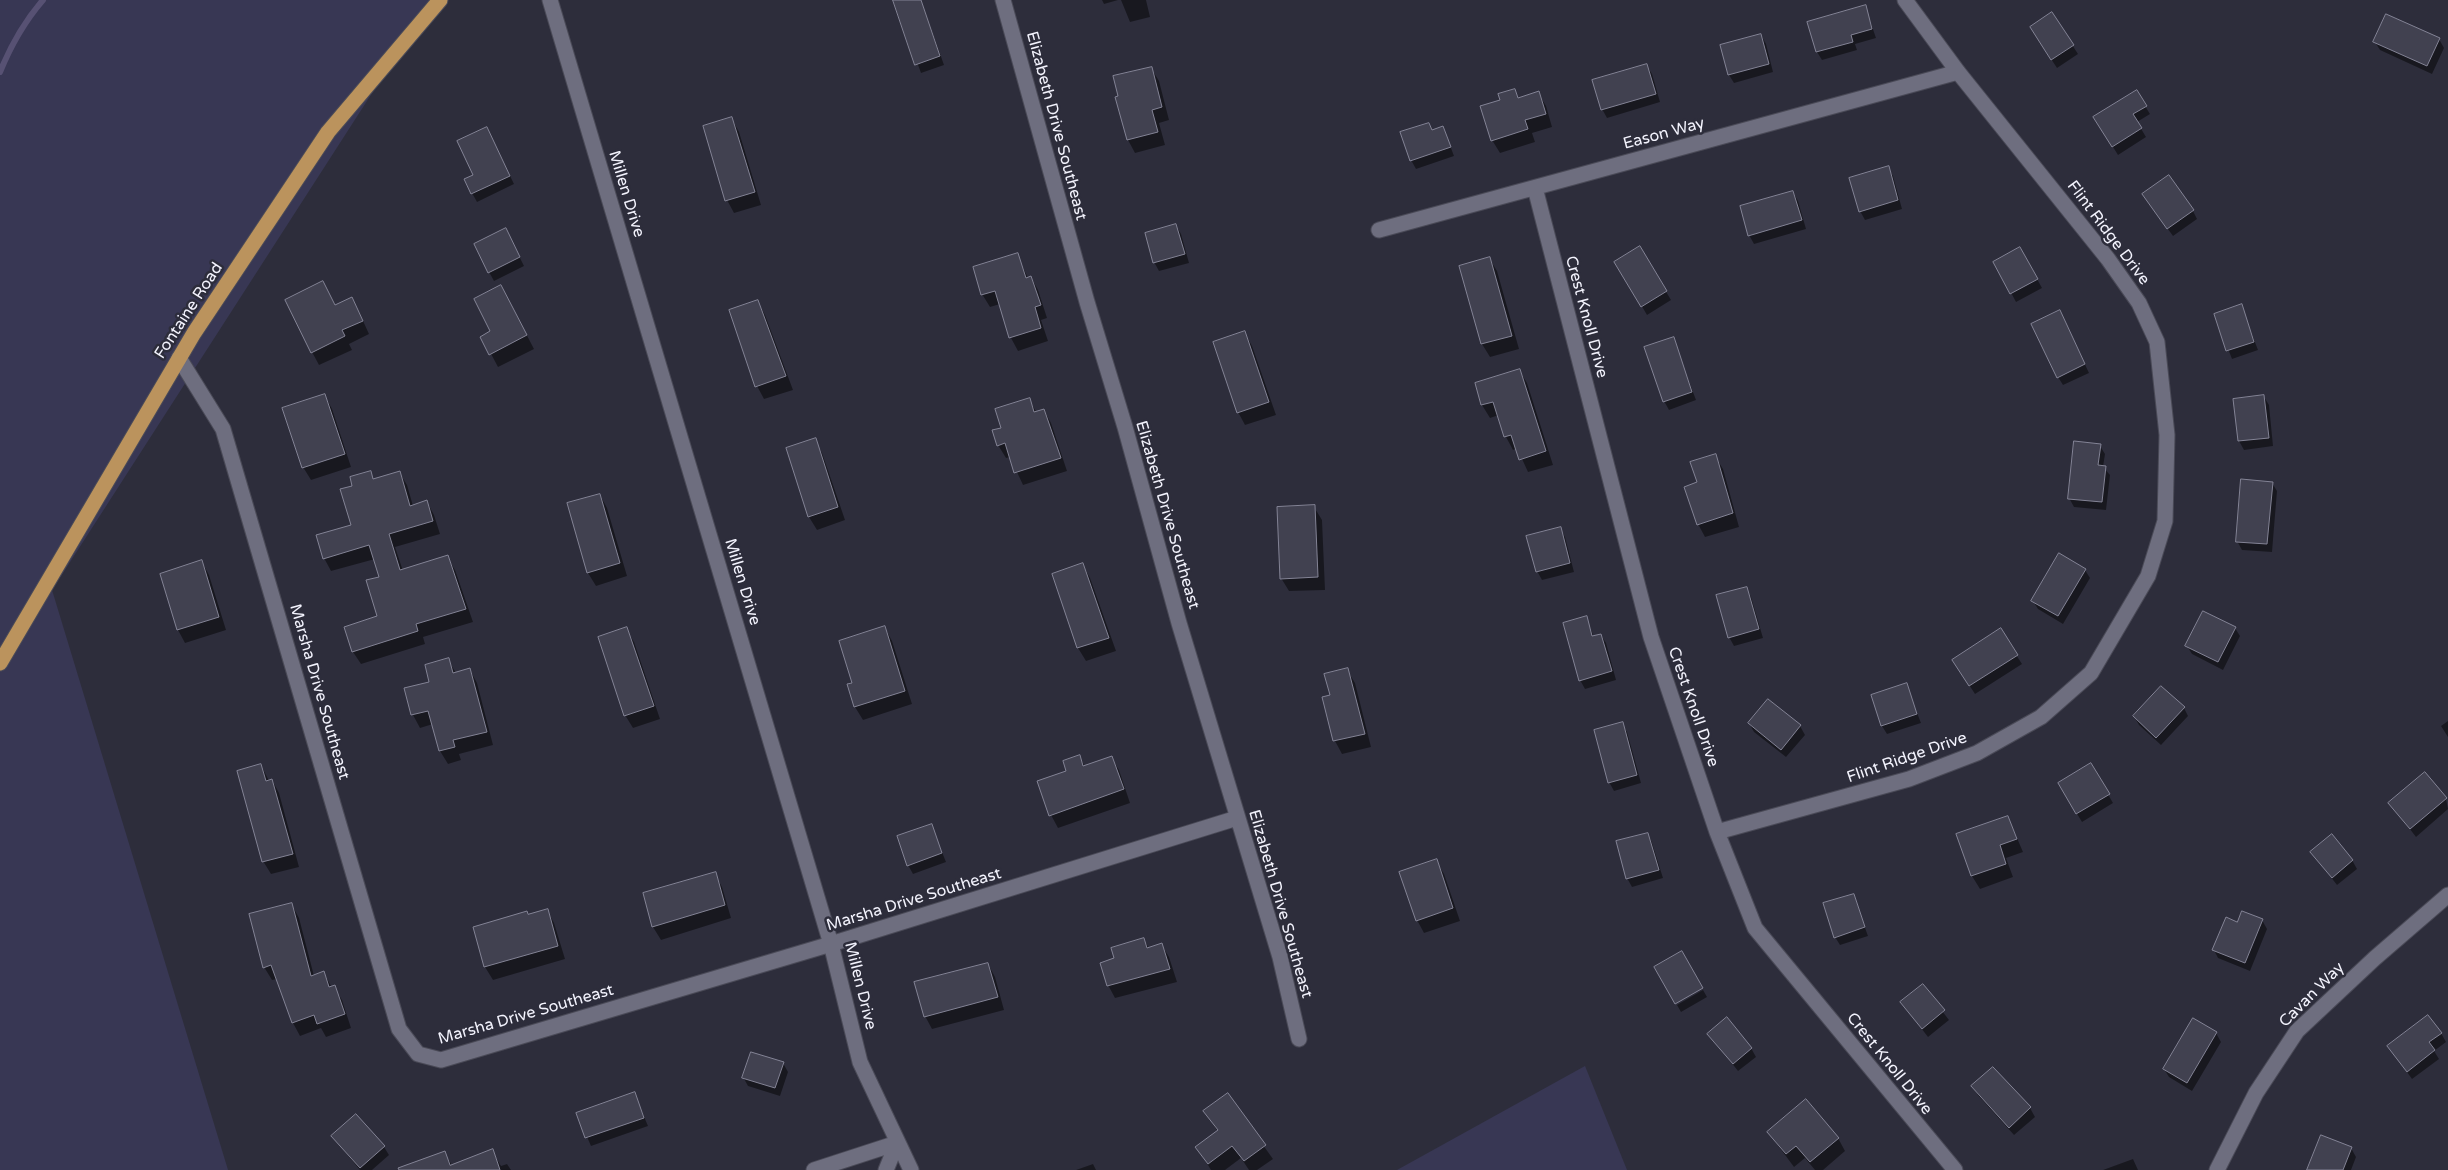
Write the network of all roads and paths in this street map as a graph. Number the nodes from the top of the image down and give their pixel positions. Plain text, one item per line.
1 (440, 0) edge
2 (550, 0) edge
3 (1003, 0) edge
4 (1905, 0) edge
5 (1958, 72) junction
6 (1535, 188) junction
7 (1379, 230) dead end
8 (179, 358) junction
9 (0, 663) edge
10 (1237, 818) junction
11 (1717, 832) junction
12 (2448, 895) edge
13 (832, 944) junction
14 (1299, 1039) dead end
15 (897, 1143) junction
16 (814, 1170) edge
17 (886, 1170) edge
18 (911, 1170) edge
19 (1955, 1170) edge
20 (2217, 1170) edge

1 - 8 main road, Fontaine Road
2 - 13 street, Millen Drive
3 - 10 street, Elizabeth Drive Southeast
4 - 5 street, Flint Ridge Drive
5 - 6 street, Eason Way
5 - 11 street, Flint Ridge Drive
6 - 7 street, Eason Way
6 - 11 street, Crest Knoll Drive
8 - 9 main road, Fontaine Road
8 - 13 street, Marsha Drive Southeast
10 - 13 street, Marsha Drive Southeast
10 - 14 street, Elizabeth Drive Southeast
11 - 19 street, Crest Knoll Drive
12 - 20 street, Cavan Way
13 - 15 street, Millen Drive
15 - 16 street
15 - 17 street
15 - 18 street, Millen Drive

